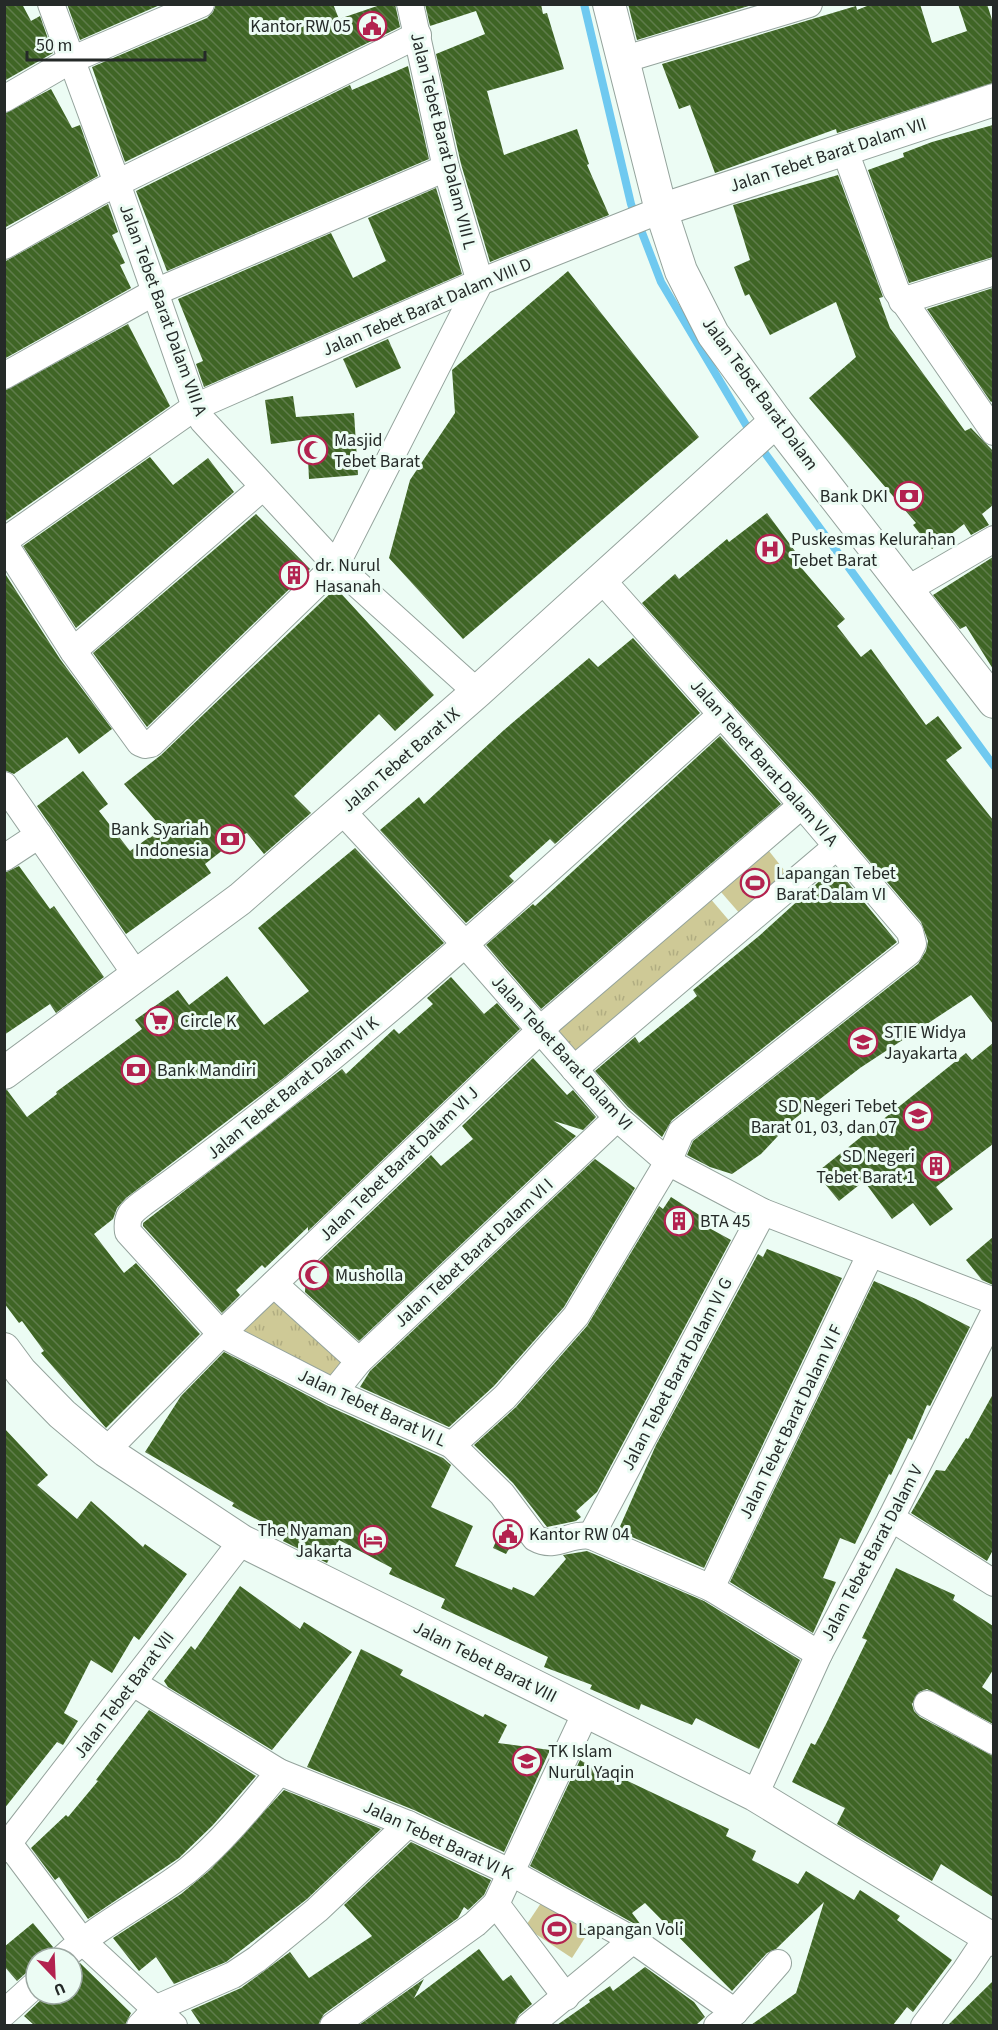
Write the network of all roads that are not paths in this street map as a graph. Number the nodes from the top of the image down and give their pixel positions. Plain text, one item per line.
1 (51, 4) edge
2 (201, 4) edge
3 (410, 4) edge
4 (609, 4) edge
5 (809, 4) edge
6 (417, 34) junction
7 (70, 60) junction
8 (622, 60) junction
9 (4, 99) edge
10 (993, 100) edge
11 (845, 151) junction
12 (446, 168) junction
13 (117, 183) junction
14 (662, 210) junction
15 (4, 246) edge
16 (993, 272) edge
17 (480, 282) junction
18 (153, 294) junction
19 (902, 301) junction
20 (4, 376) edge
21 (195, 407) junction
22 (990, 420) edge
23 (767, 430) junction
24 (263, 487) junction
25 (993, 539) edge
26 (4, 542) edge
27 (336, 565) junction
28 (602, 580) junction
29 (908, 589) junction
30 (73, 651) junction
31 (988, 685) edge
32 (477, 692) junction
33 (722, 714) junction
34 (4, 785) edge
35 (802, 805) junction
36 (342, 811) junction
37 (39, 834) junction
38 (836, 847) junction
39 (4, 858) edge
40 (465, 944) junction
41 (137, 976) junction
42 (540, 1030) junction
43 (574, 1069) junction
44 (4, 1073) edge
45 (617, 1118) junction
46 (668, 1162) junction
47 (763, 1212) junction
48 (870, 1255) junction
49 (274, 1284) junction
50 (993, 1301) edge
51 (993, 1313) edge
52 (221, 1334) junction
53 (4, 1349) edge
54 (359, 1361) junction
55 (334, 1392) junction
56 (452, 1445) junction
57 (106, 1452) junction
58 (891, 1518) junction
59 (591, 1536) junction
60 (242, 1541) junction
61 (993, 1583) edge
62 (711, 1588) junction
63 (819, 1654) junction
64 (133, 1683) junction
65 (927, 1704) dead end
66 (586, 1712) junction
67 (993, 1741) edge
68 (279, 1772) junction
69 (755, 1796) junction
70 (408, 1824) junction
71 (7, 1847) edge
72 (512, 1873) junction
73 (496, 1904) junction
74 (991, 1937) edge
75 (633, 1940) junction
76 (82, 1941) junction
77 (76, 1946) edge
78 (778, 1964) dead end
79 (24, 1995) edge
80 (566, 1997) junction
81 (4, 2013) edge
82 (726, 2019) edge
83 (157, 2020) edge
84 (333, 2025) edge
85 (529, 2025) edge
86 (924, 2025) edge

1 - 7 street, Jalan Tebet Barat Dalam VIII A
2 - 7 street
3 - 6 street, Jalan Tebet Barat Dalam VIII L
4 - 8 street, Jalan Tebet Barat Dalam
5 - 8 street
6 - 12 street, Jalan Tebet Barat Dalam VIII L
6 - 13 street
7 - 9 street
7 - 13 street, Jalan Tebet Barat Dalam VIII A
8 - 14 street, Jalan Tebet Barat Dalam
10 - 11 street, Jalan Tebet Barat Dalam VII
11 - 14 street, Jalan Tebet Barat Dalam VII
11 - 19 street
12 - 17 street, Jalan Tebet Barat Dalam VIII L
12 - 18 street
13 - 15 street
13 - 18 street, Jalan Tebet Barat Dalam VIII A
14 - 17 street, Jalan Tebet Barat Dalam VIII D
14 - 23 street, Jalan Tebet Barat Dalam
16 - 19 street
17 - 21 street, Jalan Tebet Barat Dalam VIII D
17 - 27 street
18 - 20 street
18 - 21 street, Jalan Tebet Barat Dalam VIII A
19 - 22 street
21 - 24 street, Jalan Tebet Barat Dalam VIII A
21 - 26 street, Jalan Tebet Barat Dalam VIII D
23 - 28 street, Jalan Tebet Barat IX
23 - 29 street, Jalan Tebet Barat Dalam
24 - 27 street, Jalan Tebet Barat Dalam VIII A
24 - 30 street
25 - 29 street
26 - 30 street
27 - 30 street
27 - 32 street, Jalan Tebet Barat Dalam VIII A
28 - 32 street, Jalan Tebet Barat IX
28 - 33 street, Jalan Tebet Barat Dalam VI A
29 - 31 street, Jalan Tebet Barat Dalam
32 - 36 street, Jalan Tebet Barat IX
33 - 35 street, Jalan Tebet Barat Dalam VI A
33 - 40 street, Jalan Tebet Barat Dalam VI K
34 - 37 street
35 - 38 street, Jalan Tebet Barat Dalam VI A
35 - 42 street, Jalan Tebet Barat Dalam VI J
36 - 40 street, Jalan Tebet Barat Dalam VI
36 - 41 street, Jalan Tebet Barat IX
37 - 39 street
37 - 41 street
38 - 43 street
38 - 46 street, Jalan Tebet Barat Dalam VI A
40 - 42 street, Jalan Tebet Barat Dalam VI
40 - 52 street, Jalan Tebet Barat Dalam VI K
41 - 44 street, Jalan Tebet Barat IX
42 - 43 street, Jalan Tebet Barat Dalam VI
42 - 49 street, Jalan Tebet Barat Dalam VI J
43 - 45 street, Jalan Tebet Barat Dalam VI
45 - 46 street, Jalan Tebet Barat Dalam VI
45 - 54 street, Jalan Tebet Barat Dalam VI I
46 - 47 street, Jalan Tebet Barat Dalam VI
46 - 56 street, Jalan Tebet Barat Dalam VI A
47 - 48 street, Jalan Tebet Barat Dalam VI
47 - 59 street, Jalan Tebet Barat Dalam VI G
48 - 50 street, Jalan Tebet Barat Dalam VI
48 - 62 street, Jalan Tebet Barat Dalam VI F
49 - 52 street, Jalan Tebet Barat Dalam VI J
49 - 54 street
51 - 58 street, Jalan Tebet Barat Dalam V
52 - 55 street, Jalan Tebet Barat VI L
52 - 57 street, Jalan Tebet Barat Dalam VI J
53 - 57 street, Jalan Tebet Barat VIII
54 - 55 street, Jalan Tebet Barat Dalam VI I
55 - 56 street, Jalan Tebet Barat VI L
56 - 59 street, Jalan Tebet Barat VI L
57 - 60 street, Jalan Tebet Barat VIII
58 - 61 street
58 - 63 street, Jalan Tebet Barat Dalam V
59 - 62 street
60 - 64 street, Jalan Tebet Barat VII
60 - 66 street, Jalan Tebet Barat VIII
62 - 63 street
63 - 69 street, Jalan Tebet Barat Dalam V
64 - 68 street, Jalan Tebet Barat VI K
64 - 71 street, Jalan Tebet Barat VII
65 - 67 street
66 - 69 street, Jalan Tebet Barat VIII
66 - 72 street
68 - 70 street, Jalan Tebet Barat VI K
68 - 76 street
69 - 74 street, Jalan Tebet Barat VIII
70 - 72 street, Jalan Tebet Barat VI K
70 - 83 street
71 - 76 street
72 - 73 street
72 - 75 street, Jalan Tebet Barat VI K
73 - 80 street
73 - 84 street
74 - 86 street
75 - 80 street
75 - 82 street, Jalan Tebet Barat VI K
76 - 77 street
76 - 83 street
78 - 82 street
79 - 81 street
80 - 85 street

